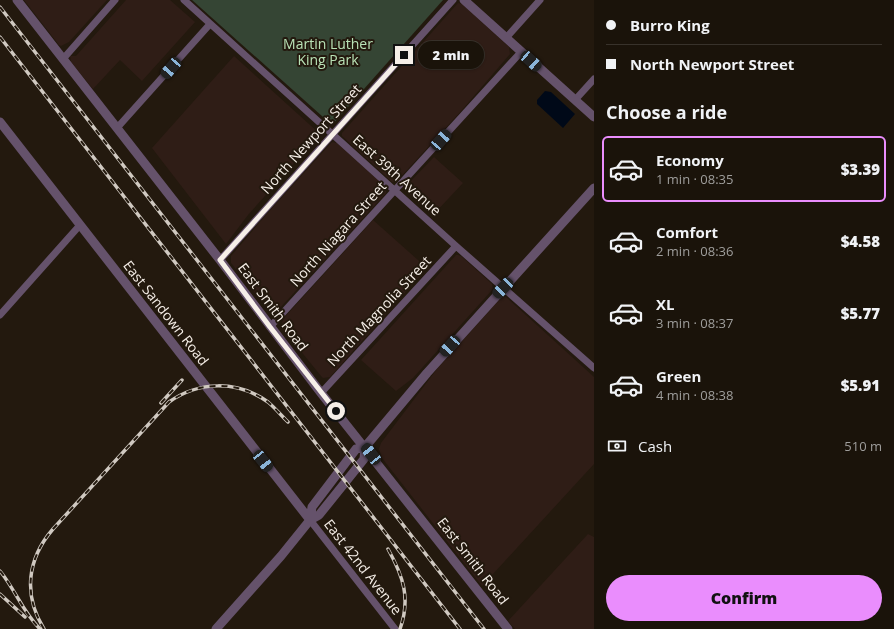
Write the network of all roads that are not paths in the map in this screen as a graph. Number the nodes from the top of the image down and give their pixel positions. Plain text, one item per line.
1 (17, 0) edge
2 (115, 0) edge
3 (184, 0) edge
4 (453, 0) edge
5 (464, 0) edge
6 (540, 0) edge
7 (210, 24) junction
8 (506, 38) junction
9 (521, 52) junction
10 (63, 58) junction
11 (594, 79) edge
12 (577, 98) junction
13 (594, 118) edge
14 (0, 122) edge
15 (117, 128) junction
16 (332, 134) junction
17 (594, 188) edge
18 (395, 190) junction
19 (80, 225) junction
20 (456, 246) junction
21 (220, 260) junction
22 (503, 288) junction
23 (0, 315) edge
24 (270, 327) junction
25 (594, 368) edge
26 (321, 393) junction
27 (365, 447) junction
28 (310, 520) junction
29 (216, 629) edge
30 (395, 629) edge
31 (508, 629) edge

1 - 10 street, East Smith Road
2 - 10 street
3 - 7 street, East 39th Avenue
4 - 16 street, North Newport Street
5 - 8 street
6 - 8 street
7 - 15 street
7 - 16 street, East 39th Avenue
8 - 9 street
9 - 12 street
9 - 18 street, North Niagara Street
10 - 15 street, East Smith Road
11 - 12 street
12 - 13 street
14 - 19 street, East Sandown Road
15 - 21 street, East Smith Road
16 - 18 street, East 39th Avenue
16 - 21 street, North Newport Street
17 - 22 street
18 - 20 street, East 39th Avenue
18 - 24 street, North Niagara Street
19 - 23 street
19 - 28 street, East Sandown Road
20 - 22 street, East 39th Avenue
20 - 26 street, North Magnolia Street
21 - 24 street, East Smith Road
22 - 25 street, East 39th Avenue
22 - 27 street
24 - 26 street, East Smith Road
26 - 27 street, East Smith Road
27 - 28 street
27 - 31 street, East Smith Road
28 - 29 street
28 - 30 street, East 42nd Avenue

